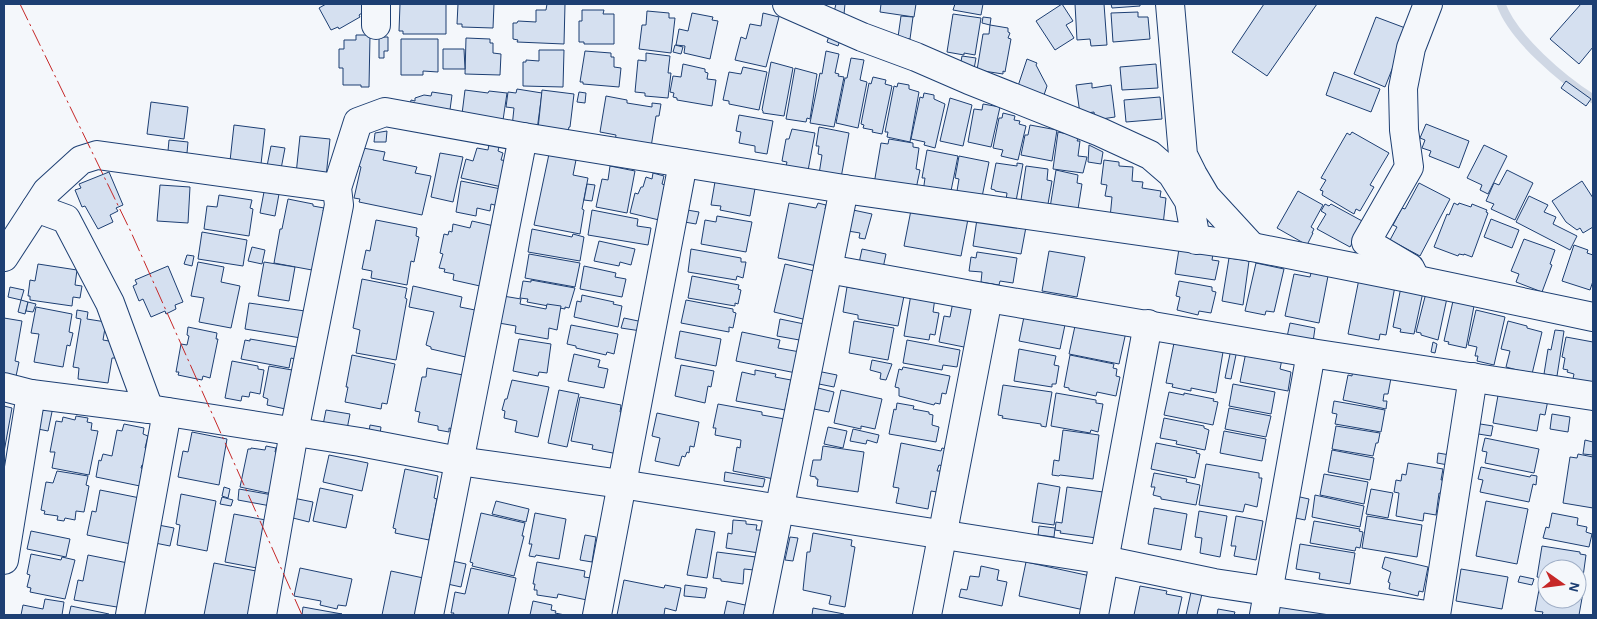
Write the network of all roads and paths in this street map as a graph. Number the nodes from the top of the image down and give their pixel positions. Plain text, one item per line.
1 (787, 4) edge
2 (1170, 4) edge
3 (1428, 4) edge
4 (523, 137) junction
5 (683, 163) junction
6 (337, 188) junction
7 (844, 189) junction
8 (36, 208) junction
9 (1196, 240) junction
10 (1252, 247) junction
11 (4, 257) edge
12 (828, 268) junction
13 (1415, 279) junction
14 (988, 298) junction
15 (1593, 317) edge
16 (1148, 324) junction
17 (1311, 353) junction
18 (1473, 377) junction
19 (4, 387) edge
20 (31, 394) junction
21 (1593, 396) edge
22 (158, 411) junction
23 (294, 432) junction
24 (459, 461) junction
25 (621, 484) junction
26 (779, 509) junction
27 (942, 535) junction
28 (4, 560) edge
29 (1104, 560) junction
30 (1266, 603) edge
31 (130, 615) edge
32 (262, 615) edge
33 (429, 615) edge
34 (597, 615) edge
35 (758, 615) edge
36 (927, 615) edge
37 (1094, 615) edge
38 (1427, 615) edge
39 (1436, 615) edge

1 - 9 street
2 - 10 street
3 - 13 street
4 - 5 street
4 - 6 street
4 - 24 street
5 - 7 street
5 - 25 street
6 - 8 street
6 - 23 street
7 - 9 street
7 - 12 street
8 - 11 street
8 - 22 street
9 - 10 street
10 - 13 street
12 - 14 street
12 - 26 street
13 - 15 street
14 - 16 street
14 - 27 street
16 - 17 street
16 - 29 street
17 - 18 street
17 - 30 street
18 - 21 street
18 - 39 street
19 - 20 street
20 - 22 street
20 - 28 street
22 - 23 street
22 - 31 street
23 - 24 street
23 - 32 street
24 - 25 street
24 - 33 street
25 - 26 street
25 - 34 street
26 - 27 street
26 - 35 street
27 - 29 street
27 - 36 street
29 - 30 street
29 - 37 street
30 - 38 street

